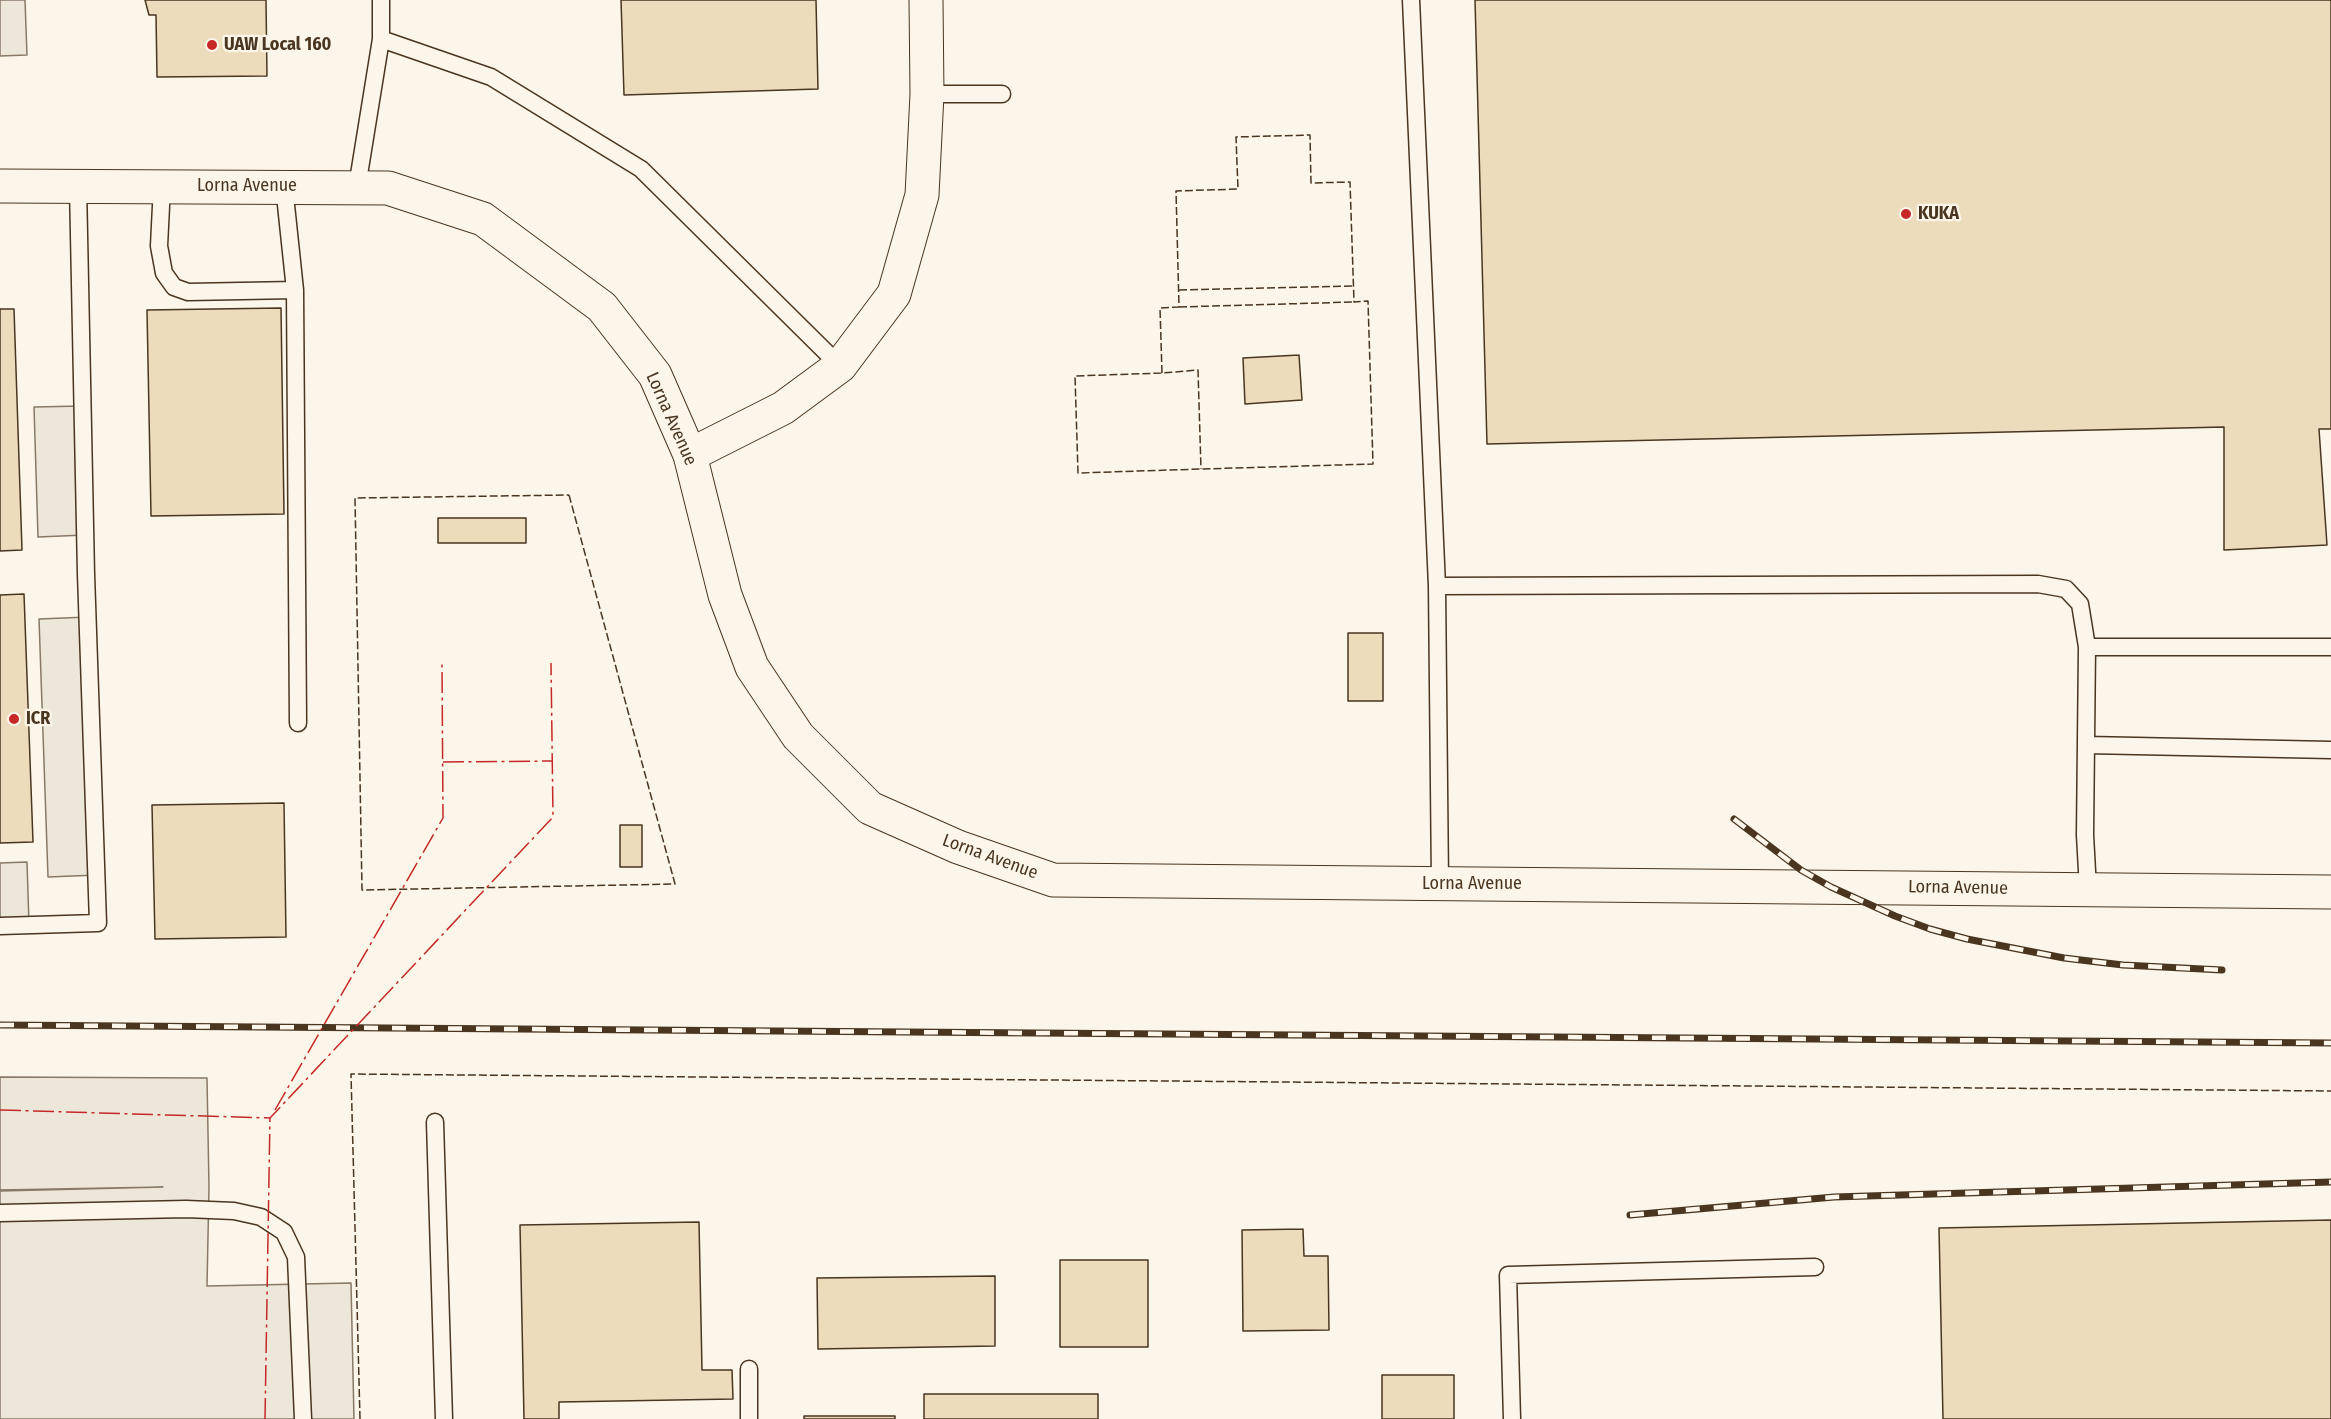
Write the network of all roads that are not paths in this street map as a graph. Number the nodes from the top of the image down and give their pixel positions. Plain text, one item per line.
1 (381, 0) edge
2 (926, 0) edge
3 (1411, 0) edge
4 (381, 39) junction
5 (927, 94) junction
6 (1002, 94) dead end
7 (0, 186) edge
8 (78, 186) junction
9 (162, 186) junction
10 (284, 186) junction
11 (357, 187) junction
12 (295, 290) junction
13 (840, 366) junction
14 (690, 455) junction
15 (1437, 586) junction
16 (2331, 646) edge
17 (2086, 647) junction
18 (298, 723) dead end
19 (2087, 745) junction
20 (2331, 750) edge
21 (1440, 884) junction
22 (2088, 889) junction
23 (2331, 891) edge
24 (0, 926) edge
25 (435, 1122) dead end
26 (0, 1213) edge
27 (1815, 1267) dead end
28 (749, 1369) dead end
29 (303, 1419) edge
30 (444, 1419) edge
31 (749, 1419) edge
32 (1512, 1419) edge

1 - 4 lane
2 - 5 street
3 - 15 lane
4 - 11 lane
4 - 13 lane
5 - 6 lane
5 - 13 street
7 - 8 street, Lorna Avenue
8 - 9 street, Lorna Avenue
8 - 24 lane
9 - 10 street, Lorna Avenue
9 - 12 lane
10 - 11 street, Lorna Avenue
10 - 12 lane
11 - 14 street, Lorna Avenue
12 - 18 lane
13 - 14 street
14 - 21 street, Lorna Avenue
15 - 17 lane
15 - 21 lane
16 - 17 lane
17 - 19 lane
19 - 20 lane
19 - 22 lane
21 - 22 street, Lorna Avenue
22 - 23 street, Lorna Avenue
25 - 30 lane
26 - 29 lane
27 - 32 lane
28 - 31 lane

